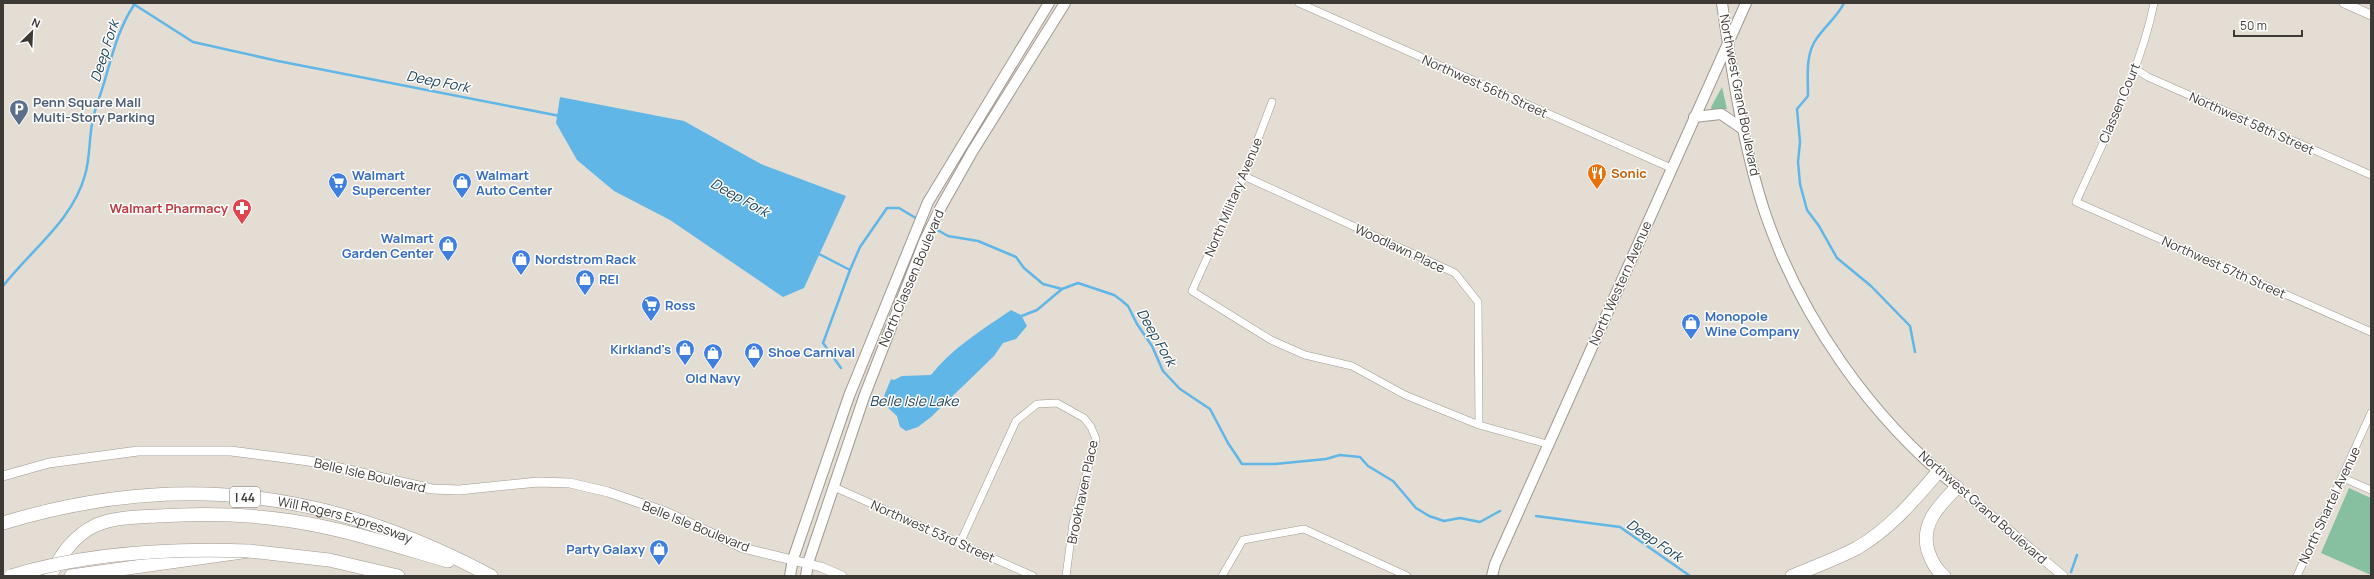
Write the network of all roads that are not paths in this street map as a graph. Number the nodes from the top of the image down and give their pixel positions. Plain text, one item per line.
1 (1049, 3) edge
2 (1065, 3) edge
3 (1299, 3) edge
4 (1722, 3) edge
5 (1746, 3) edge
6 (2154, 3) edge
7 (2344, 3) edge
8 (2371, 15) edge
9 (1728, 43) junction
10 (2134, 68) junction
11 (1007, 70) junction
12 (1019, 77) junction
13 (1272, 102) dead end
14 (1694, 117) junction
15 (1743, 129) junction
16 (960, 146) junction
17 (972, 152) junction
18 (1671, 168) junction
19 (2371, 175) edge
20 (1244, 176) junction
21 (2076, 202) joint
22 (2371, 332) edge
23 (2371, 413) edge
24 (1479, 425) junction
25 (834, 436) junction
26 (849, 441) junction
27 (1547, 444) junction
28 (1938, 472) junction
29 (3, 476) edge
30 (2343, 478) junction
31 (834, 487) junction
32 (1956, 487) junction
33 (2371, 490) edge
34 (3, 523) edge
35 (960, 543) junction
36 (249, 551) junction
37 (793, 559) junction
38 (808, 563) junction
39 (1495, 564) junction
40 (478, 569) junction
41 (11, 576) edge
42 (50, 576) edge
43 (71, 576) edge
44 (398, 576) edge
45 (491, 576) edge
46 (790, 576) edge
47 (806, 576) edge
48 (842, 576) edge
49 (1033, 576) edge
50 (1066, 576) edge
51 (1222, 576) edge
52 (1407, 576) edge
53 (1485, 576) edge
54 (1492, 576) edge
55 (1792, 576) edge
56 (1944, 576) edge
57 (2063, 576) edge
58 (2297, 576) edge

1 - 11 main road, North Classen Boulevard
2 - 12 main road, North Classen Boulevard
3 - 18 street, Northwest 56th Street
4 - 9 main road, Northwest Grand Boulevard
5 - 9 main road, North Western Avenue
6 - 10 street, Classen Court
7 - 8 street
9 - 14 main road, North Western Avenue
9 - 15 main road, Northwest Grand Boulevard
10 - 19 street, Northwest 58th Street
10 - 21 street, Classen Court
11 - 12 main road
11 - 16 main road, North Classen Boulevard
12 - 17 main road, North Classen Boulevard
13 - 20 street, North Military Avenue
14 - 15 main road
14 - 18 main road, North Western Avenue
15 - 28 main road, Northwest Grand Boulevard
16 - 17 main road
16 - 25 main road, North Classen Boulevard
17 - 26 main road, North Classen Boulevard
18 - 27 main road, North Western Avenue
20 - 24 street, Woodlawn Place
20 - 24 street, North Military Avenue
21 - 22 street, Northwest 57th Street
23 - 30 street, North Shartel Avenue
24 - 27 street
25 - 26 main road
25 - 37 main road, North Classen Boulevard
26 - 31 main road, North Classen Boulevard
27 - 39 main road, North Western Avenue
28 - 32 main road, Northwest Grand Boulevard
28 - 55 highway
29 - 37 street, Belle Isle Boulevard
30 - 33 street
30 - 58 street, North Shartel Avenue
31 - 35 street, Northwest 53rd Street
31 - 38 main road, North Classen Boulevard
32 - 56 highway
32 - 57 street, Northwest Grand Boulevard
34 - 40 highway, Will Rogers Expressway / I 44
35 - 49 street, Northwest 53rd Street
35 - 50 street, Brookhaven Place
36 - 41 highway, bridge
36 - 43 highway, bridge
36 - 44 highway
37 - 38 street, Belle Isle Boulevard
37 - 46 main road, North Classen Boulevard
38 - 47 main road, North Classen Boulevard
38 - 48 street, Belle Isle Boulevard
39 - 53 main road, North Western Avenue
39 - 54 main road, North Western Avenue
40 - 42 highway
40 - 45 highway, Will Rogers Expressway / I 44
51 - 52 street

